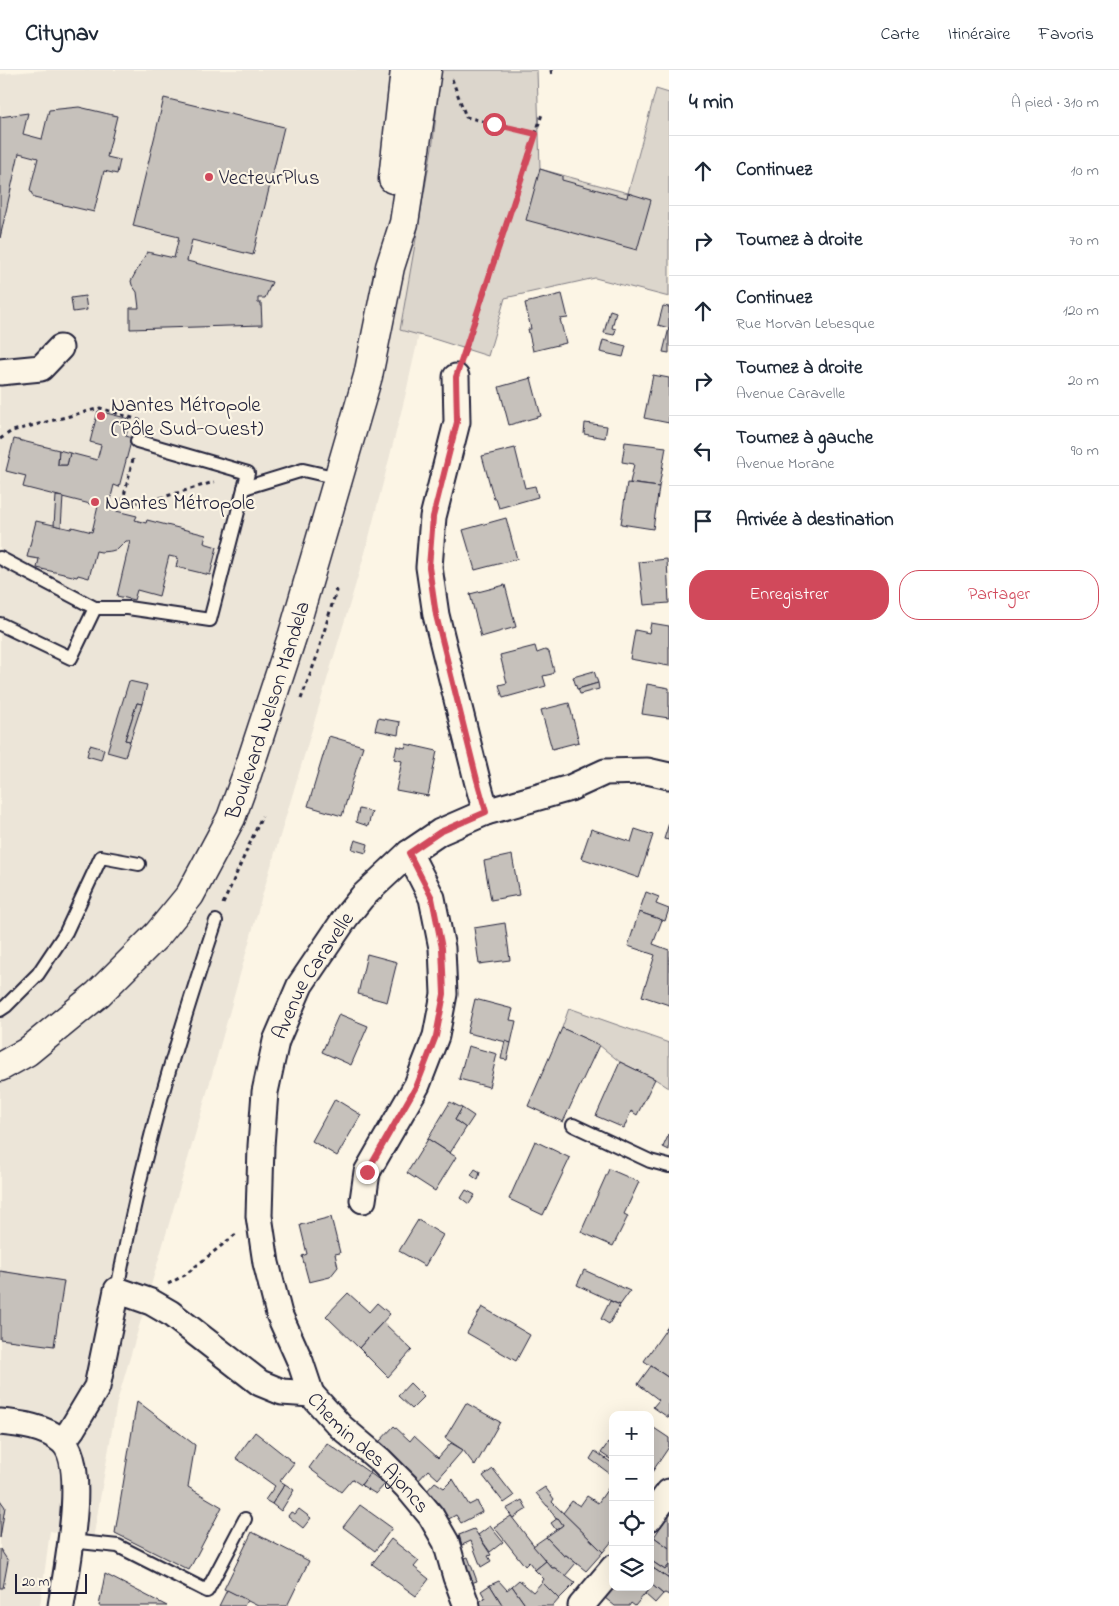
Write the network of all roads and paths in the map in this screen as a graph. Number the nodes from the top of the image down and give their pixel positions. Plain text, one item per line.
1 (404, 70) edge
2 (551, 70) edge
3 (438, 73) edge
4 (552, 76) dead end
5 (542, 114) dead end
6 (536, 134) junction
7 (390, 267) junction
8 (60, 348) dead end
9 (0, 372) edge
10 (456, 377) joint
11 (137, 441) dead end
12 (338, 478) junction
13 (244, 488) junction
14 (0, 558) edge
15 (95, 608) junction
16 (0, 624) edge
17 (669, 776) edge
18 (486, 812) junction
19 (409, 853) junction
20 (139, 864) dead end
21 (216, 922) dead end
22 (0, 1010) edge
23 (0, 1067) edge
24 (573, 1125) dead end
25 (669, 1166) edge
26 (363, 1200) dead end
27 (259, 1216) junction
28 (128, 1294) junction
29 (311, 1394) junction
30 (0, 1422) edge
31 (63, 1441) junction
32 (669, 1492) edge
33 (654, 1513) edge
34 (245, 1519) dead end
35 (70, 1541) junction
36 (609, 1573) edge
37 (61, 1606) edge
38 (467, 1606) edge
39 (581, 1606) edge

1 - 7 street, Boulevard Nelson Mandela
2 - 4 path
3 - 6 path
3 - 7 street, Boulevard Nelson Mandela
5 - 6 path
6 - 10 path
7 - 12 street, Boulevard Nelson Mandela
8 - 9 street
10 - 18 street
11 - 13 lane
12 - 13 lane
12 - 23 street, Boulevard Nelson Mandela
13 - 15 lane
14 - 15 lane
15 - 16 lane
17 - 18 street, Avenue Caravelle
18 - 19 street, Avenue Caravelle
19 - 26 street
19 - 27 street, Avenue Caravelle
20 - 22 lane
21 - 28 lane
24 - 25 lane
27 - 28 path
27 - 29 street, Avenue Caravelle
28 - 29 street, Chemin des Ajoncs
28 - 31 street
29 - 38 street, Chemin des Ajoncs
30 - 31 street
31 - 35 street
32 - 33 street
34 - 35 lane
35 - 37 street
36 - 39 street

